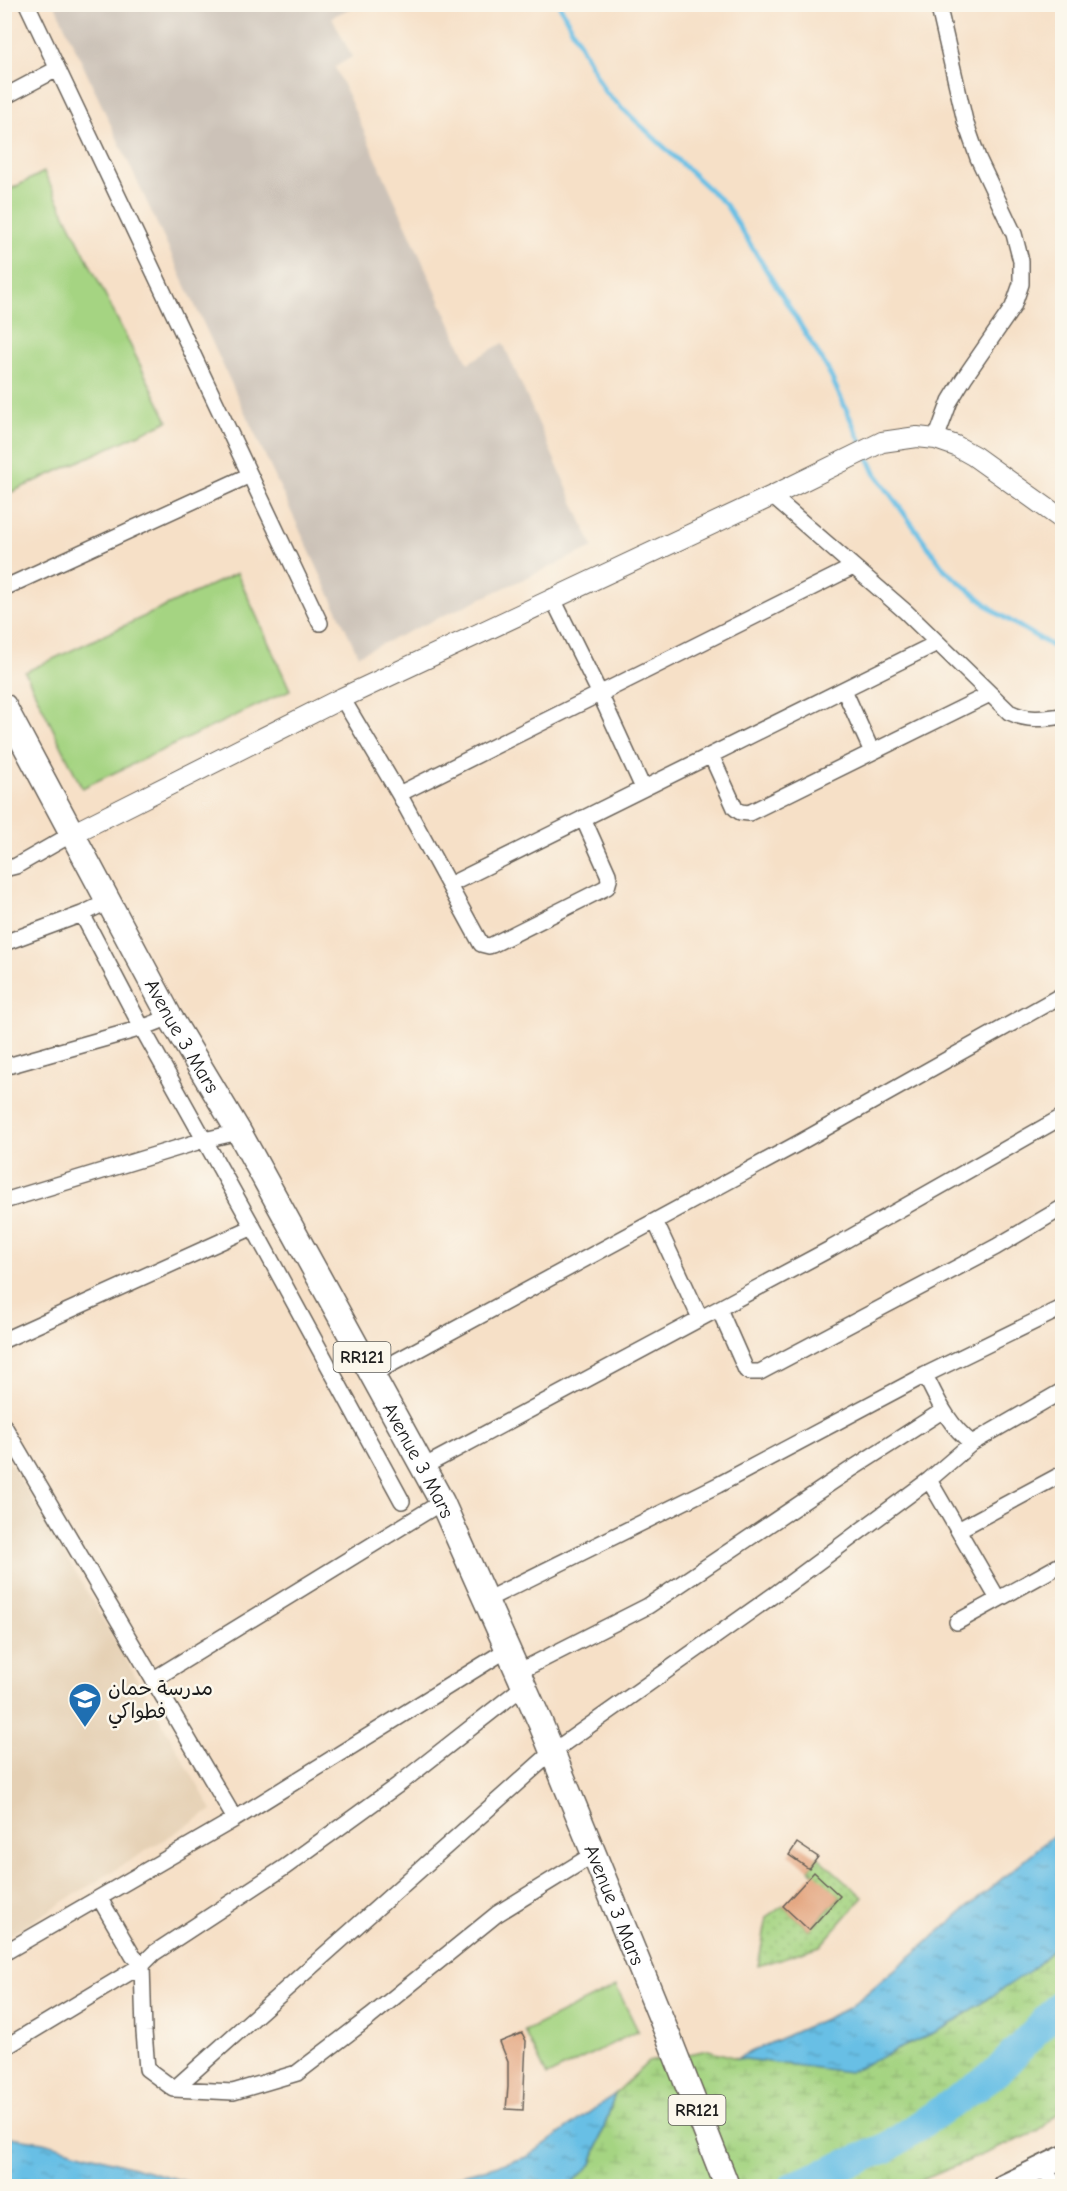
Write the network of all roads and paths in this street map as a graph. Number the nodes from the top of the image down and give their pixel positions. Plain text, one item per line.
1 (27, 4) edge
2 (938, 4) edge
3 (57, 69) junction
4 (4, 97) edge
5 (936, 439) junction
6 (250, 475) junction
7 (772, 496) junction
8 (1062, 519) edge
9 (853, 567) junction
10 (4, 588) edge
11 (552, 597) junction
12 (320, 623) dead end
13 (937, 643) junction
14 (844, 690) junction
15 (600, 693) junction
16 (990, 694) junction
17 (342, 698) junction
18 (4, 706) edge
19 (1062, 716) edge
20 (872, 752) junction
21 (711, 755) junction
22 (644, 788) junction
23 (399, 794) junction
24 (583, 818) junction
25 (72, 834) junction
26 (4, 869) edge
27 (449, 885) junction
28 (109, 901) junction
29 (82, 914) junction
30 (4, 943) edge
31 (1062, 995) edge
32 (170, 1017) junction
33 (142, 1028) junction
34 (4, 1066) edge
35 (1062, 1117) edge
36 (239, 1131) junction
37 (204, 1140) junction
38 (4, 1200) edge
39 (1062, 1208) edge
40 (655, 1221) junction
41 (253, 1227) junction
42 (1062, 1308) edge
43 (719, 1309) junction
44 (700, 1318) junction
45 (4, 1340) edge
46 (371, 1375) junction
47 (925, 1375) junction
48 (1062, 1391) edge
49 (942, 1411) junction
50 (4, 1426) edge
51 (972, 1443) junction
52 (423, 1467) junction
53 (1062, 1473) edge
54 (929, 1479) junction
55 (402, 1501) dead end
56 (442, 1502) junction
57 (958, 1530) junction
58 (1062, 1564) edge
59 (998, 1599) junction
60 (486, 1600) junction
61 (957, 1622) dead end
62 (508, 1649) junction
63 (154, 1679) junction
64 (521, 1679) junction
65 (552, 1752) junction
66 (235, 1819) junction
67 (594, 1854) junction
68 (100, 1899) junction
69 (4, 1953) edge
70 (142, 1965) junction
71 (4, 2048) edge
72 (174, 2089) junction
73 (1053, 2163) edge
74 (727, 2187) edge
75 (1004, 2187) edge
76 (1056, 2187) edge

1 - 3 street
2 - 5 street
3 - 4 street
3 - 6 street
5 - 7 street
5 - 8 street
6 - 10 street
6 - 12 street
7 - 9 street
7 - 11 street
9 - 13 street
9 - 15 street
11 - 15 street
11 - 17 street
13 - 14 street
13 - 16 street
14 - 20 street
14 - 21 street
15 - 22 street
15 - 23 street
16 - 19 street
16 - 20 street
17 - 23 street
17 - 25 street
18 - 25 main road, Avenue 3 Mars / RR121
20 - 21 street
21 - 22 street
22 - 24 street
23 - 27 street
24 - 27 street
24 - 27 street
25 - 26 street
25 - 28 main road, Avenue 3 Mars / RR121
28 - 29 street
28 - 32 main road, Avenue 3 Mars / RR121
29 - 30 street
29 - 33 street
31 - 40 street
32 - 33 street
32 - 36 main road, Avenue 3 Mars / RR121
33 - 34 street
33 - 37 street
35 - 43 street
36 - 37 street
36 - 46 main road, Avenue 3 Mars / RR121
37 - 38 street
37 - 41 street
39 - 43 street
40 - 44 street
40 - 46 street
41 - 45 street
41 - 55 street
42 - 47 street
43 - 44 street
44 - 52 street
46 - 52 main road, Avenue 3 Mars / RR121
47 - 49 street
47 - 60 street
48 - 51 street
49 - 51 street
49 - 64 street
50 - 63 street
51 - 54 street
52 - 56 main road, Avenue 3 Mars / RR121
53 - 57 street
54 - 57 street
54 - 65 street
56 - 60 main road, Avenue 3 Mars / RR121
56 - 63 street
57 - 59 street
58 - 59 street
59 - 61 street
60 - 62 main road, Avenue 3 Mars / RR121
62 - 64 main road, Avenue 3 Mars / RR121
62 - 66 street
63 - 66 street
64 - 65 main road, Avenue 3 Mars / RR121
64 - 70 street
65 - 67 main road, Avenue 3 Mars / RR121
65 - 72 street
66 - 68 street
67 - 72 street
67 - 74 main road, Avenue 3 Mars / RR121
68 - 69 street
68 - 70 street
70 - 71 street
70 - 72 street
73 - 75 main road
73 - 76 street

